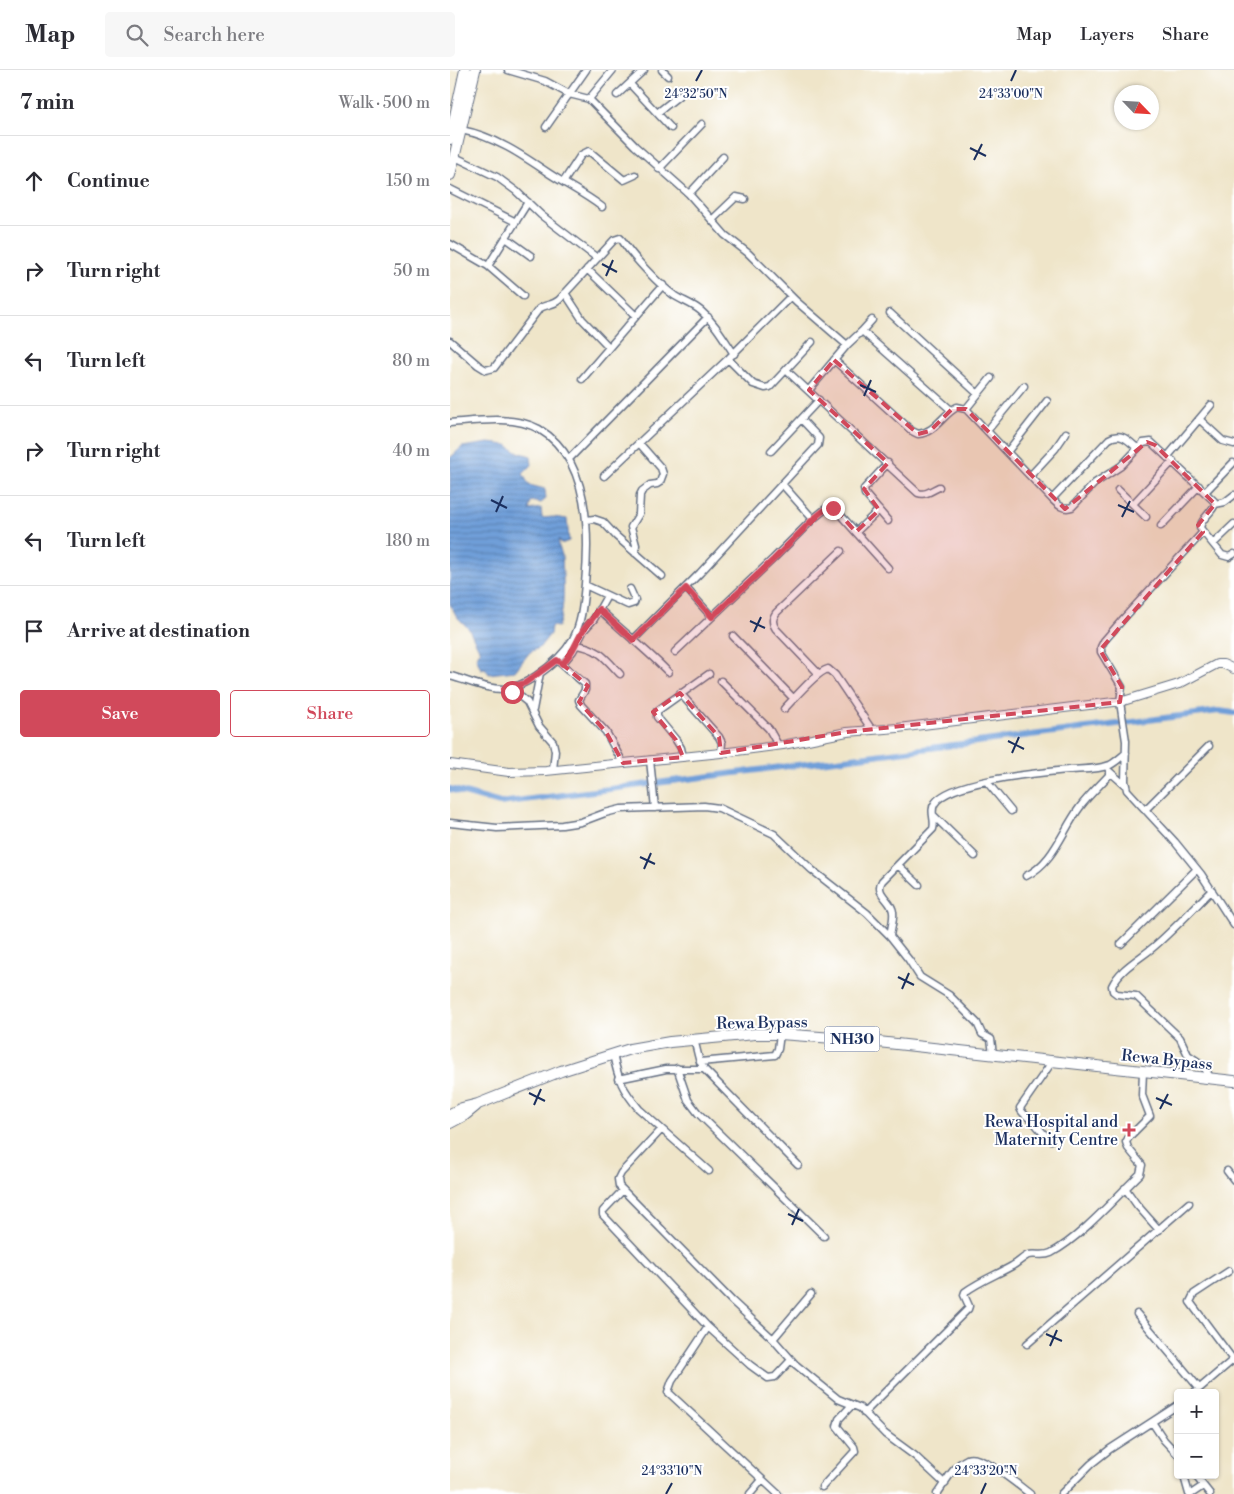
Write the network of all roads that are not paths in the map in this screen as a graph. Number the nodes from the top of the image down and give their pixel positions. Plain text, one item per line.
1 (466, 70) edge
2 (474, 70) edge
3 (508, 70) edge
4 (586, 70) edge
5 (613, 70) edge
6 (644, 70) edge
7 (662, 70) edge
8 (668, 76) dead end
9 (630, 84) junction
10 (569, 94) junction
11 (682, 94) dead end
12 (617, 95) dead end
13 (589, 99) junction
14 (657, 113) junction
15 (702, 124) dead end
16 (546, 127) dead end
17 (671, 128) dead end
18 (461, 130) junction
19 (450, 138) edge
20 (723, 157) dead end
21 (453, 158) edge
22 (659, 169) junction
23 (450, 175) edge
24 (635, 175) dead end
25 (564, 182) junction
26 (450, 189) edge
27 (689, 194) junction
28 (746, 199) dead end
29 (528, 202) junction
30 (602, 207) dead end
31 (712, 220) junction
32 (516, 222) junction
33 (506, 238) junction
34 (450, 244) edge
35 (531, 256) dead end
36 (597, 258) junction
37 (488, 266) junction
38 (587, 269) junction
39 (663, 285) junction
40 (565, 293) junction
41 (523, 296) dead end
42 (791, 296) junction
43 (890, 313) dead end
44 (636, 316) junction
45 (708, 317) junction
46 (872, 320) dead end
47 (862, 331) junction
48 (450, 341) edge
49 (812, 342) dead end
50 (847, 345) junction
51 (609, 347) junction
52 (731, 356) junction
53 (834, 360) junction
54 (786, 370) junction
55 (991, 378) dead end
56 (582, 379) dead end
57 (1024, 386) dead end
58 (809, 390) junction
59 (978, 394) junction
60 (819, 400) junction
61 (1047, 401) dead end
62 (1211, 405) dead end
63 (966, 409) junction
64 (951, 410) junction
65 (1199, 419) junction
66 (802, 420) junction
67 (450, 423) edge
68 (987, 431) junction
69 (1066, 433) dead end
70 (639, 443) junction
71 (1234, 444) edge
72 (1137, 448) junction
73 (771, 451) dead end
74 (1008, 451) junction
75 (569, 459) junction
76 (1170, 459) junction
77 (888, 463) junction
78 (1233, 463) edge
79 (604, 476) dead end
80 (1030, 476) junction
81 (782, 484) junction
82 (1199, 486) junction
83 (939, 487) dead end
84 (1118, 490) dead end
85 (1205, 492) junction
86 (1234, 494) edge
87 (1052, 499) junction
88 (1133, 504) junction
89 (1215, 504) junction
90 (879, 510) junction
91 (1146, 516) dead end
92 (813, 519) junction
93 (587, 520) junction
94 (888, 521) dead end
95 (1234, 524) edge
96 (1161, 526) dead end
97 (856, 532) junction
98 (1203, 532) junction
99 (1212, 544) junction
100 (841, 551) dead end
101 (635, 553) junction
102 (1234, 554) edge
103 (888, 568) dead end
104 (662, 576) dead end
105 (585, 585) junction
106 (686, 588) junction
107 (630, 589) dead end
108 (607, 596) junction
109 (599, 609) junction
110 (712, 617) junction
111 (733, 636) dead end
112 (633, 640) junction
113 (576, 645) junction
114 (675, 652) dead end
115 (559, 662) junction
116 (1234, 669) edge
117 (668, 672) dead end
118 (540, 673) junction
119 (620, 674) dead end
120 (708, 674) dead end
121 (819, 674) junction
122 (450, 676) edge
123 (721, 681) dead end
124 (504, 689) junction
125 (680, 693) junction
126 (794, 699) junction
127 (1121, 705) junction
128 (784, 709) dead end
129 (533, 710) junction
130 (872, 730) junction
131 (778, 745) junction
132 (1209, 746) dead end
133 (721, 753) junction
134 (1126, 753) junction
135 (683, 757) junction
136 (623, 763) junction
137 (650, 763) junction
138 (450, 764) edge
139 (1105, 766) junction
140 (553, 770) junction
141 (1111, 772) junction
142 (987, 782) junction
143 (1126, 787) junction
144 (655, 808) junction
145 (1146, 810) junction
146 (1011, 811) dead end
147 (932, 814) junction
148 (450, 823) edge
149 (975, 856) dead end
150 (898, 865) junction
151 (1197, 869) junction
152 (1026, 876) dead end
153 (919, 885) dead end
154 (1212, 890) junction
155 (1234, 925) edge
156 (890, 936) junction
157 (1121, 944) dead end
158 (780, 1034) junction
159 (694, 1039) junction
160 (613, 1054) junction
161 (993, 1054) junction
162 (700, 1062) junction
163 (1052, 1062) junction
164 (677, 1068) junction
165 (704, 1069) junction
166 (1143, 1072) junction
167 (618, 1079) junction
168 (1211, 1079) junction
169 (1234, 1082) edge
170 (478, 1104) junction
171 (450, 1108) edge
172 (462, 1108) junction
173 (451, 1121) edge
174 (661, 1130) junction
175 (1051, 1140) dead end
176 (798, 1165) dead end
177 (709, 1171) dead end
178 (1227, 1171) dead end
179 (1234, 1180) edge
180 (1125, 1188) junction
181 (623, 1190) junction
182 (1190, 1203) dead end
183 (1159, 1230) junction
184 (824, 1236) dead end
185 (1229, 1271) dead end
186 (811, 1294) dead end
187 (1137, 1314) dead end
188 (708, 1327) junction
189 (773, 1339) junction
190 (1027, 1344) dead end
191 (791, 1360) junction
192 (1234, 1360) edge
193 (1195, 1389) edge
194 (1199, 1389) edge
195 (852, 1405) junction
196 (1174, 1408) edge
197 (864, 1412) junction
198 (1152, 1422) junction
199 (1174, 1451) edge
200 (1185, 1479) edge
201 (1198, 1479) edge
202 (762, 1480) junction
203 (945, 1484) junction
204 (1203, 1486) junction
205 (822, 1487) dead end
206 (750, 1494) edge
207 (778, 1494) edge
208 (937, 1494) edge
209 (1030, 1494) edge
210 (1061, 1494) edge
211 (1190, 1494) edge
212 (1210, 1494) edge

1 - 19 main road
2 - 18 main road
3 - 10 street
4 - 10 street
5 - 13 street
6 - 9 street
7 - 8 street
9 - 12 street
9 - 14 street
10 - 13 street
10 - 16 street
11 - 14 street
13 - 22 street
14 - 17 street
15 - 22 street
18 - 21 main road
18 - 25 street
20 - 27 street
21 - 23 main road
21 - 29 street
22 - 27 street
24 - 25 street
25 - 30 street
26 - 32 street
27 - 31 street
28 - 31 street
29 - 32 street
29 - 36 street
31 - 42 street
32 - 33 street
33 - 35 street
33 - 37 street
34 - 37 street
36 - 38 street
36 - 39 street
37 - 41 street
38 - 40 street
38 - 44 street
39 - 44 street
39 - 45 street
40 - 48 street
40 - 51 street
42 - 50 street
42 - 52 street
43 - 59 street
44 - 51 street
45 - 52 street
45 - 75 street
46 - 47 street
47 - 50 street
47 - 64 street
49 - 54 street
50 - 53 street
51 - 56 street
52 - 54 street
52 - 70 street
53 - 58 street
53 - 64 street
54 - 58 street
55 - 59 street
57 - 68 street
58 - 60 street
59 - 63 street
60 - 66 street
60 - 77 street
61 - 74 street
62 - 65 street
63 - 64 street
63 - 68 street
65 - 71 street
65 - 76 street
66 - 73 street
66 - 81 street
67 - 75 street
68 - 74 street
69 - 80 street
70 - 79 street
70 - 101 street
72 - 76 street
72 - 87 street
72 - 87 street
74 - 80 street
75 - 93 street
76 - 82 street
76 - 88 street
77 - 83 street
77 - 90 street
78 - 85 street
80 - 87 street
81 - 92 street
81 - 106 street
82 - 85 street
82 - 96 street
84 - 88 street
85 - 89 street
86 - 89 street
88 - 91 street
89 - 98 street
90 - 94 street
90 - 97 street
92 - 97 street
92 - 110 street
93 - 101 street
93 - 105 street
95 - 99 street
97 - 103 street
98 - 99 street
98 - 127 street
99 - 102 street
100 - 121 street
101 - 104 street
105 - 108 street
105 - 115 street
106 - 110 street
106 - 112 street
107 - 108 street
108 - 109 street
109 - 112 street
109 - 113 street
110 - 114 street
111 - 126 street
112 - 117 street
113 - 115 street
113 - 119 street
115 - 118 street
115 - 136 street
116 - 127 street
118 - 124 street
118 - 129 street
120 - 125 street
121 - 126 street
121 - 130 street
122 - 124 street
123 - 131 street
124 - 129 street
125 - 133 street
125 - 135 street
126 - 128 street
127 - 130 street
127 - 134 street
129 - 140 street
130 - 131 street
131 - 133 street
132 - 145 street
133 - 135 street
134 - 139 street
134 - 143 street
135 - 137 street
136 - 137 street
136 - 140 street
137 - 144 street
138 - 140 street
139 - 141 street
139 - 142 street
141 - 143 street
141 - 152 street
142 - 146 street
142 - 147 street
143 - 145 street
144 - 148 street
144 - 156 street
145 - 151 street
147 - 149 street
147 - 150 street
150 - 153 street
150 - 156 street
151 - 154 street
151 - 157 street
154 - 155 street
154 - 168 street
156 - 161 street
158 - 159 main road, Rewa Bypass / NH30
158 - 161 main road, Rewa Bypass / NH30
158 - 162 street
159 - 160 main road, Rewa Bypass / NH30
159 - 162 street
160 - 167 street
160 - 170 main road, Rewa Bypass / NH30
161 - 163 main road, Rewa Bypass / NH30
162 - 165 street
163 - 166 main road, Rewa Bypass / NH30
163 - 175 street
164 - 165 street
164 - 167 street
164 - 184 street
165 - 176 street
166 - 168 main road, Rewa Bypass / NH30
166 - 180 street
167 - 174 street
168 - 169 main road, Rewa Bypass / NH30
170 - 172 main road, Rewa Bypass / NH30
170 - 173 main road, Rewa Bypass / NH30
171 - 172 main road
172 - 173 main road, Rewa Bypass / NH30
174 - 177 street
174 - 181 street
178 - 179 street
180 - 183 street
180 - 197 street
181 - 188 street
181 - 189 street
182 - 183 street
183 - 190 street
185 - 192 street
186 - 189 street
187 - 193 street
188 - 191 street
188 - 202 street
189 - 191 street
191 - 195 street
192 - 194 street
195 - 197 street
195 - 205 street
196 - 198 street
197 - 203 street
198 - 199 street
198 - 210 street
200 - 211 street
201 - 204 street
202 - 206 street
202 - 207 street
203 - 208 street
203 - 209 street
204 - 211 street
204 - 212 street

